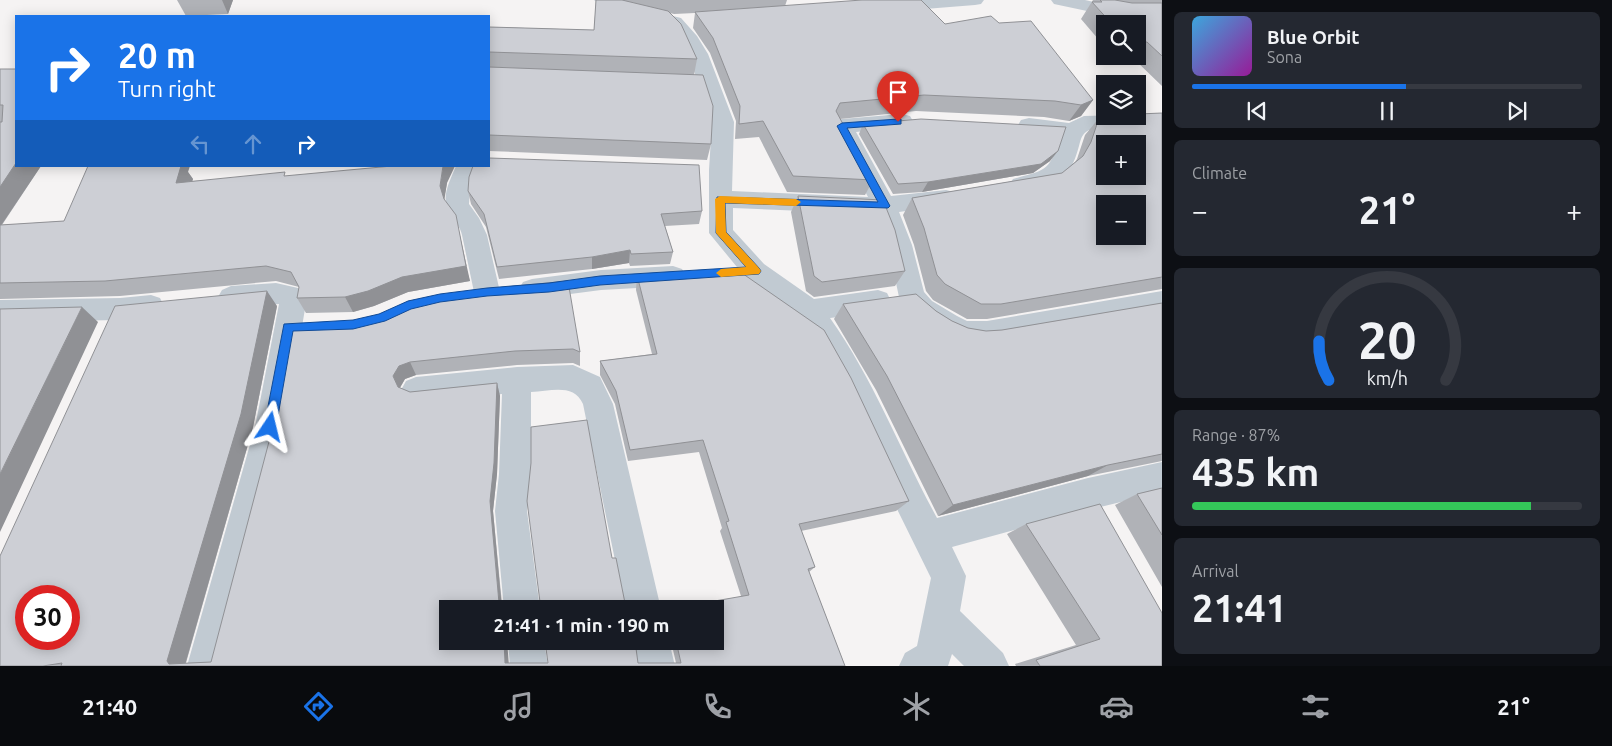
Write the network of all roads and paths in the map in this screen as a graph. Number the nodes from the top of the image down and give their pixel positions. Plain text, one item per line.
1 (603, 0) edge
2 (975, 0) edge
3 (1060, 0) edge
4 (868, 8) edge
5 (1162, 12) edge
6 (1144, 13) junction
7 (1162, 32) edge
8 (925, 120) edge
9 (1162, 121) edge
10 (1007, 124) edge
11 (1073, 130) junction
12 (467, 167) edge
13 (1000, 189) edge
14 (971, 194) edge
15 (720, 199) junction
16 (885, 206) junction
17 (755, 271) junction
18 (726, 272) edge
19 (697, 274) edge
20 (487, 292) junction
21 (459, 296) edge
22 (912, 297) junction
23 (210, 300) edge
24 (1162, 302) edge
25 (174, 303) edge
26 (810, 310) junction
27 (0, 311) edge
28 (517, 380) junction
29 (416, 390) edge
30 (1162, 477) edge
31 (929, 537) junction
32 (521, 600) edge
33 (641, 600) edge
34 (941, 618) junction
35 (527, 650) edge
36 (652, 650) edge
37 (206, 666) edge
38 (530, 666) edge
39 (656, 666) edge
40 (918, 666) edge
41 (990, 666) edge

1 - 15 street
2 - 4 street
3 - 6 street
5 - 6 street
6 - 7 street
8 - 16 street
9 - 11 street
10 - 11 street
11 - 13 street
12 - 20 street
14 - 16 street
15 - 16 street
15 - 17 street
16 - 22 street
17 - 18 street
17 - 26 street
19 - 20 street
20 - 21 street
22 - 24 street
22 - 26 street
23 - 37 street
25 - 27 street
26 - 31 street
28 - 29 street
28 - 32 street
28 - 33 street
30 - 31 street
31 - 34 street
34 - 40 street
34 - 41 street
35 - 38 street
36 - 39 street

